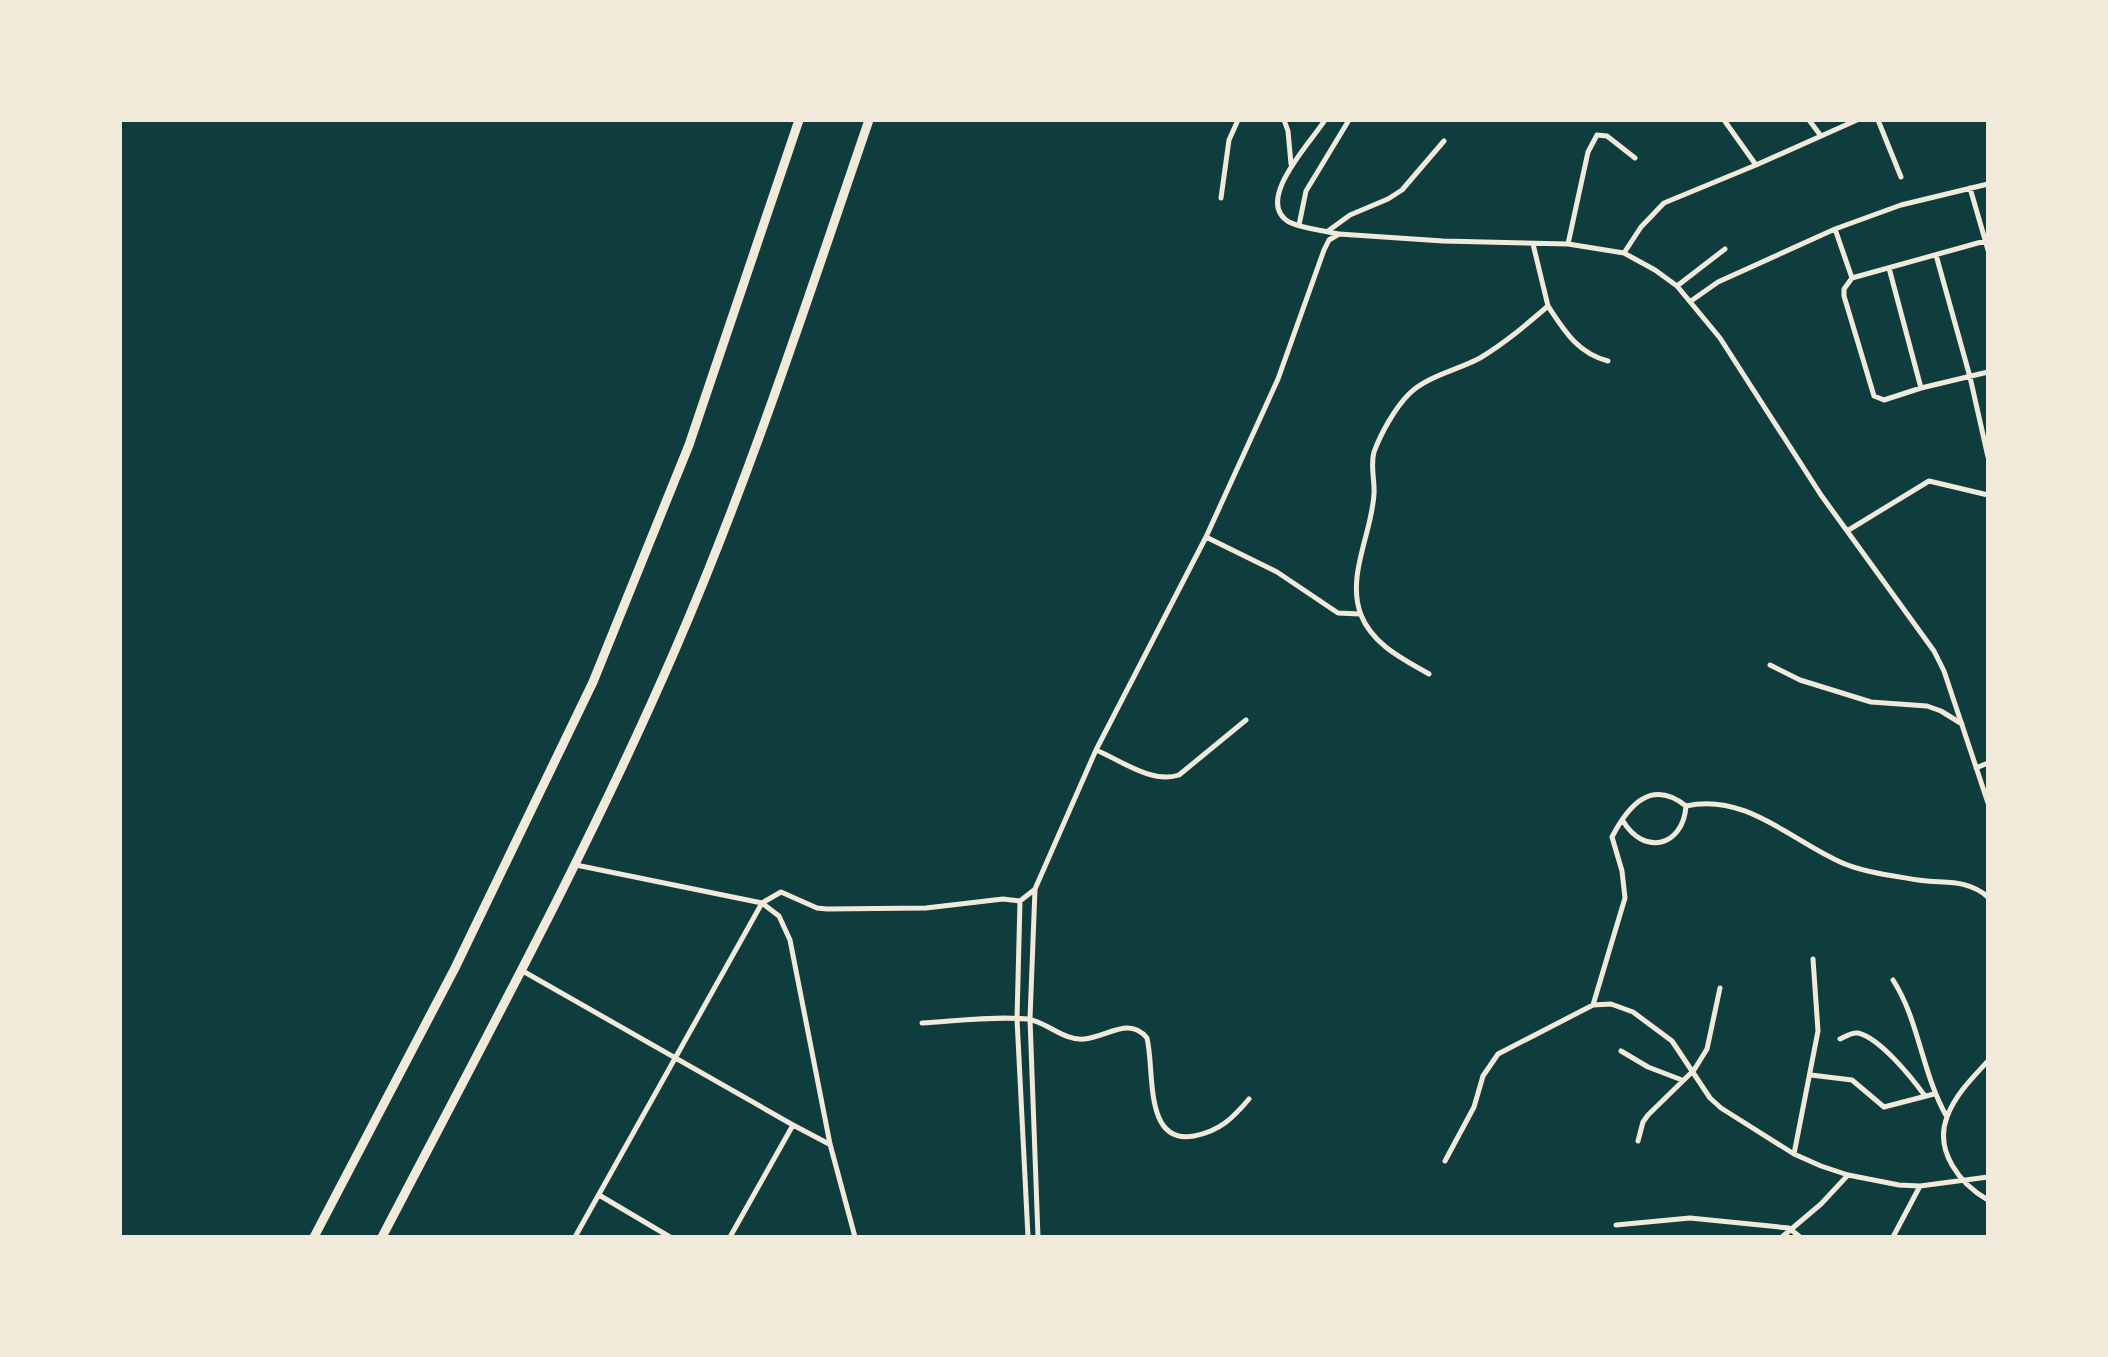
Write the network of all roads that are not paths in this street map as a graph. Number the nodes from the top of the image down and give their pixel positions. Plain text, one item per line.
1 (799, 120) edge
2 (869, 120) edge
3 (1238, 120) edge
4 (1284, 120) edge
5 (1325, 120) edge
6 (1349, 120) edge
7 (1724, 120) edge
8 (1809, 120) edge
9 (1857, 120) edge
10 (1878, 120) edge
11 (1821, 136) junction
12 (1444, 141) dead end
13 (1635, 158) dead end
14 (1291, 165) junction
15 (1756, 165) junction
16 (1901, 177) dead end
17 (1988, 184) edge
18 (1970, 188) junction
19 (1221, 198) dead end
20 (1299, 225) junction
21 (1835, 229) junction
22 (1327, 231) junction
23 (1339, 234) junction
24 (1985, 241) junction
25 (1533, 244) junction
26 (1568, 244) junction
27 (1725, 249) dead end
28 (1988, 250) edge
29 (1624, 253) junction
30 (1936, 255) junction
31 (1889, 268) junction
32 (1852, 278) junction
33 (1677, 286) junction
34 (1691, 301) junction
35 (1548, 306) junction
36 (1608, 361) dead end
37 (1988, 372) edge
38 (1970, 377) junction
39 (1921, 388) junction
40 (1988, 457) edge
41 (1988, 495) edge
42 (1847, 531) junction
43 (1206, 537) junction
44 (1361, 614) junction
45 (1770, 665) dead end
46 (1429, 674) dead end
47 (1246, 720) dead end
48 (1962, 724) junction
49 (1096, 750) junction
50 (1988, 763) edge
51 (1976, 768) junction
52 (1988, 803) edge
53 (1686, 806) junction
54 (1623, 821) junction
55 (576, 865) junction
56 (1035, 889) junction
57 (1988, 897) edge
58 (1020, 901) junction
59 (762, 903) junction
60 (1813, 959) dead end
61 (521, 970) junction
62 (1893, 980) dead end
63 (1720, 988) dead end
64 (1593, 1005) junction
65 (1017, 1019) junction
66 (1030, 1019) junction
67 (922, 1023) dead end
68 (1840, 1039) dead end
69 (1621, 1051) dead end
70 (675, 1058) junction
71 (1988, 1061) edge
72 (1694, 1070) junction
73 (1811, 1075) junction
74 (1683, 1080) junction
75 (1934, 1094) junction
76 (1925, 1096) junction
77 (1249, 1099) dead end
78 (1947, 1117) junction
79 (793, 1125) junction
80 (1638, 1141) dead end
81 (830, 1144) junction
82 (1794, 1154) junction
83 (1445, 1161) dead end
84 (1848, 1175) junction
85 (1988, 1177) edge
86 (1961, 1180) junction
87 (1920, 1186) junction
88 (599, 1195) junction
89 (1988, 1200) edge
90 (1616, 1225) dead end
91 (1789, 1228) junction
92 (314, 1237) edge
93 (382, 1237) edge
94 (575, 1237) edge
95 (670, 1237) edge
96 (730, 1237) edge
97 (855, 1237) edge
98 (1028, 1237) edge
99 (1038, 1237) edge
100 (1782, 1237) edge
101 (1800, 1237) edge
102 (1893, 1237) edge

1 - 92 highway
2 - 55 highway
3 - 19 street
4 - 14 street
5 - 14 street
6 - 20 street
7 - 15 street
8 - 11 street
9 - 11 street
10 - 16 street
11 - 15 street
12 - 22 street
13 - 26 street
14 - 20 street
15 - 29 street
17 - 18 street
18 - 21 street
18 - 24 street
20 - 22 street
21 - 32 street
21 - 34 street
22 - 23 street
23 - 25 street
23 - 43 street
24 - 28 street
24 - 30 street
25 - 26 street
25 - 35 street
26 - 29 street
27 - 33 street
29 - 33 street
30 - 31 street
30 - 38 street
31 - 32 street
31 - 39 street
32 - 39 street
33 - 34 street
34 - 42 street
35 - 36 street
35 - 44 street
37 - 38 street
38 - 39 street
38 - 40 street
41 - 42 street
42 - 48 street
43 - 44 street
43 - 49 street
44 - 46 street
45 - 48 street
47 - 49 street
48 - 51 street
49 - 56 street
50 - 51 street
51 - 52 street
53 - 54 street
53 - 54 street
53 - 57 street
54 - 64 street
55 - 59 street
55 - 61 highway
56 - 58 street
56 - 66 street
58 - 59 street
58 - 65 street
59 - 70 street
59 - 81 street
60 - 73 street
61 - 70 street
61 - 93 highway
62 - 75 street
63 - 72 street
64 - 72 street
64 - 83 street
65 - 66 street
65 - 67 street
65 - 98 street
66 - 77 street
66 - 99 street
68 - 76 street
69 - 74 street
70 - 79 street
70 - 88 street
71 - 78 street
72 - 74 street
72 - 82 street
73 - 76 street
73 - 82 street
74 - 80 street
75 - 76 street
75 - 78 street
78 - 86 street
79 - 81 street
79 - 96 street
81 - 97 street
82 - 84 street
84 - 87 street
84 - 91 street
85 - 86 street
86 - 87 street
86 - 89 street
87 - 102 street
88 - 94 street
88 - 95 street
90 - 91 street
91 - 100 street
91 - 101 street

